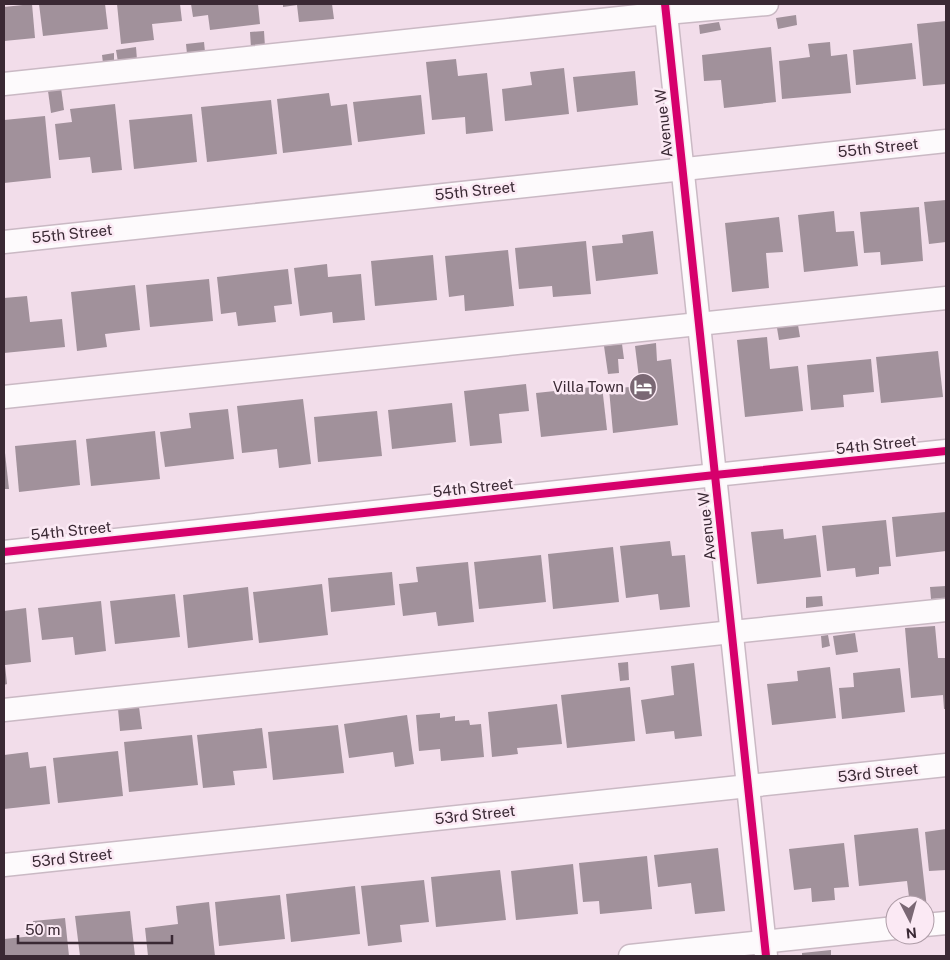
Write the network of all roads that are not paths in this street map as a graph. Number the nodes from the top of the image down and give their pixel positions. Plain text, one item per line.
1 (767, 4) edge
2 (666, 8) edge
3 (4, 84) edge
4 (946, 141) edge
5 (682, 168) junction
6 (4, 242) edge
7 (946, 298) edge
8 (699, 324) junction
9 (4, 396) edge
10 (946, 451) edge
11 (715, 475) junction
12 (4, 552) edge
13 (946, 610) edge
14 (732, 632) junction
15 (4, 710) edge
16 (946, 766) edge
17 (748, 786) junction
18 (4, 865) edge
19 (885, 930) edge
20 (765, 949) edge
21 (630, 956) edge

1 - 2 street
2 - 3 street
2 - 5 street, Avenue W
4 - 5 street, 55th Street
5 - 6 street, 55th Street
5 - 8 street, Avenue W
7 - 8 street
8 - 9 street
8 - 11 street, Avenue W
10 - 11 street, 54th Street
11 - 12 street, 54th Street
11 - 14 street, Avenue W
13 - 14 street
14 - 15 street
14 - 17 street, Avenue W
16 - 17 street, 53rd Street
17 - 18 street, 53rd Street
17 - 20 street, Avenue W
19 - 20 street
20 - 21 street

